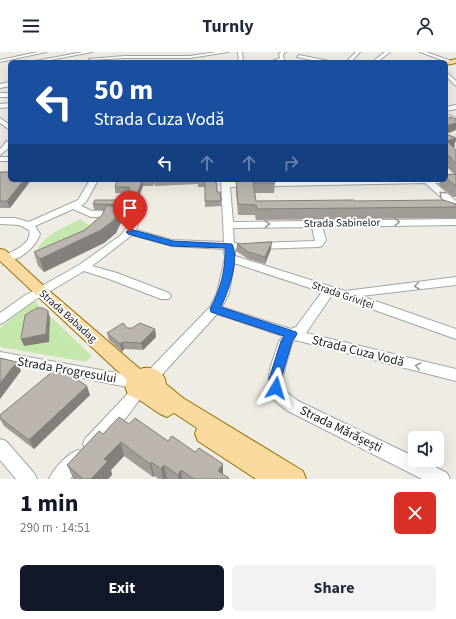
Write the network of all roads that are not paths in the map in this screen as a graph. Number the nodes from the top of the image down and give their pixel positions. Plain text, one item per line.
1 (44, 52) edge
2 (90, 52) edge
3 (181, 52) edge
4 (226, 52) edge
5 (284, 52) edge
6 (304, 52) edge
7 (358, 52) edge
8 (388, 52) edge
9 (422, 52) edge
10 (84, 53) edge
11 (72, 54) edge
12 (299, 56) junction
13 (179, 57) junction
14 (42, 60) edge
15 (63, 60) edge
16 (102, 60) edge
17 (174, 60) edge
18 (279, 60) edge
19 (306, 60) edge
20 (319, 60) edge
21 (350, 60) edge
22 (377, 60) edge
23 (446, 60) edge
24 (0, 61) edge
25 (448, 75) edge
26 (456, 83) edge
27 (0, 120) edge
28 (8, 126) edge
29 (8, 145) edge
30 (0, 154) edge
31 (93, 182) edge
32 (225, 182) edge
33 (429, 182) edge
34 (73, 206) junction
35 (456, 206) edge
36 (0, 221) edge
37 (456, 222) edge
38 (316, 224) junction
39 (228, 225) junction
40 (30, 226) junction
41 (130, 232) junction
42 (229, 246) junction
43 (3, 256) edge
44 (230, 258) junction
45 (84, 267) junction
46 (456, 281) edge
47 (328, 290) junction
48 (41, 292) junction
49 (342, 294) junction
50 (165, 296) dead end
51 (0, 305) edge
52 (12, 309) junction
53 (215, 309) junction
54 (0, 319) edge
55 (292, 334) junction
56 (456, 334) edge
57 (0, 357) edge
58 (456, 375) edge
59 (144, 385) junction
60 (0, 447) edge
61 (28, 479) edge
62 (59, 479) edge
63 (276, 479) edge
64 (295, 479) edge
65 (441, 479) edge

1 - 24 street
2 - 10 street
3 - 13 street
4 - 13 street
5 - 18 street
6 - 12 street
7 - 21 street
8 - 22 street
9 - 23 street
10 - 11 street
11 - 14 street
11 - 15 street
12 - 19 street
12 - 20 street
13 - 16 street
13 - 17 street
25 - 26 street
27 - 28 street
29 - 30 street
31 - 34 street
32 - 39 street
35 -> 33 street
34 - 40 street
34 - 41 street
36 - 40 street
38 -> 37 street, Strada Sabinelor
39 -> 38 street, Strada Sabinelor
38 - 42 street
39 - 42 street
40 - 43 street
41 - 42 street
41 - 45 street
42 - 44 street
43 - 48 main road, Strada Babadag
44 - 47 street, Strada Griviței
44 - 53 street
45 - 48 street
45 - 50 street
46 -> 49 street
47 - 49 street, Strada Griviței
47 - 55 street
48 - 52 street
48 - 59 main road, Strada Babadag
49 - 56 street, Strada Griviței
51 - 52 street
52 - 54 street
53 - 55 street, Strada Cuza Vodă
53 - 59 street
58 -> 55 street, Strada Cuza Vodă
55 - 65 street, Strada Mărășești
57 - 59 street, Strada Progresului
59 - 62 street
59 - 63 main road, Strada Babadag
59 - 64 main road, Strada Babadag
60 - 61 street

